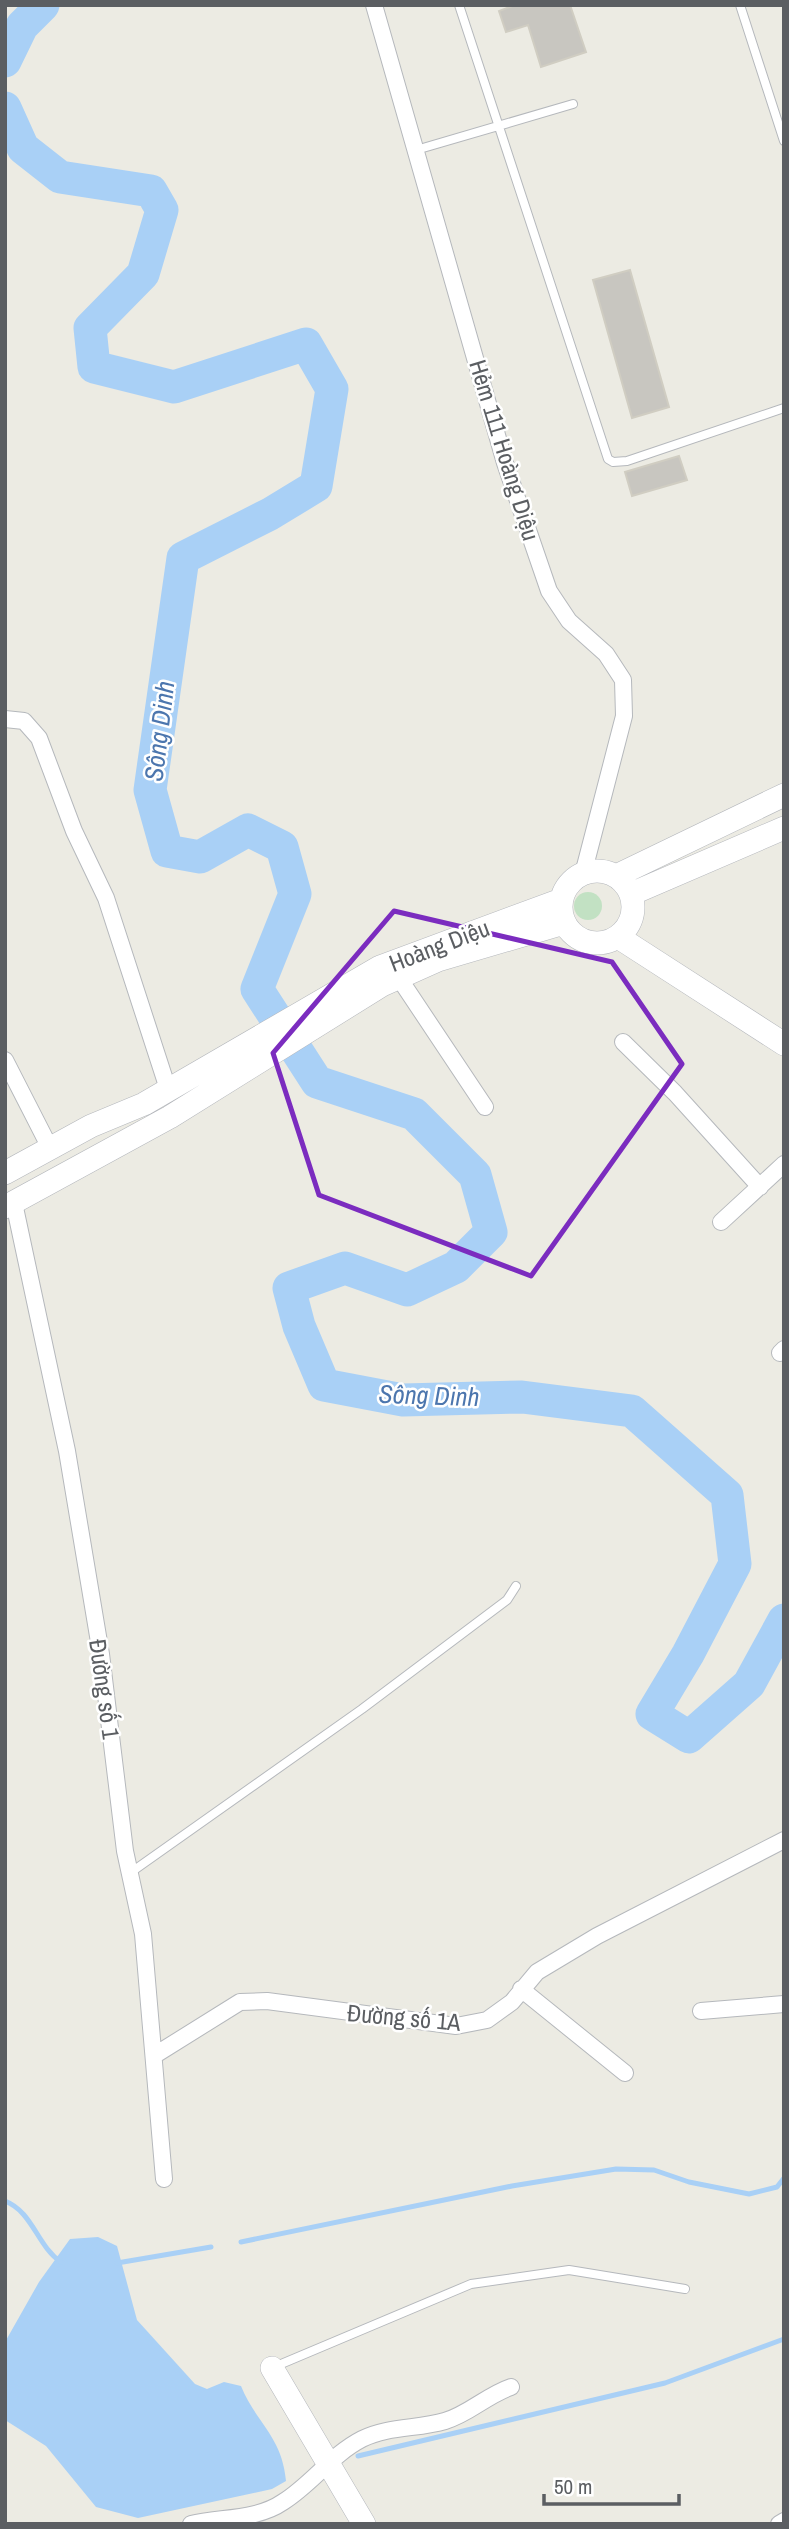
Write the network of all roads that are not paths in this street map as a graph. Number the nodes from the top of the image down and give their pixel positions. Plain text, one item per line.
1 (374, 5) edge
2 (459, 5) edge
3 (740, 5) edge
4 (573, 104) dead end
5 (499, 126) junction
6 (784, 141) edge
7 (416, 150) junction
8 (784, 408) edge
9 (5, 719) edge
10 (784, 795) edge
11 (784, 828) edge
12 (583, 874) junction
13 (616, 876) junction
14 (631, 894) junction
15 (562, 911) junction
16 (618, 937) junction
17 (399, 978) junction
18 (327, 1007) junction
19 (623, 1042) dead end
20 (784, 1044) edge
21 (5, 1060) edge
22 (169, 1089) junction
23 (485, 1107) dead end
24 (50, 1148) junction
25 (784, 1164) edge
26 (5, 1173) edge
27 (760, 1187) junction
28 (10, 1205) edge
29 (721, 1223) dead end
30 (516, 1586) dead end
31 (784, 1840) edge
32 (130, 1873) junction
33 (521, 1989) junction
34 (784, 2004) edge
35 (701, 2011) dead end
36 (155, 2055) junction
37 (625, 2073) dead end
38 (164, 2179) dead end
39 (685, 2289) dead end
40 (272, 2368) joint
41 (511, 2387) dead end
42 (328, 2462) junction
43 (191, 2524) edge
44 (364, 2524) edge

1 - 7 street, Hẻm 111 Hoàng Diệu
2 - 5 lane
3 - 6 lane
4 - 5 lane
5 - 7 lane
5 - 8 lane
7 - 12 street, Hẻm 111 Hoàng Diệu
9 - 22 street
10 - 13 main road
11 - 14 main road
12 - 13 main road
12 - 15 main road
13 - 14 main road
14 - 16 main road
15 - 16 main road
15 - 17 main road, Hoàng Diệu
15 - 18 main road, Hoàng Diệu
16 - 20 main road
17 - 18 main road, Hoàng Diệu
17 - 23 street
18 - 22 main road
18 - 28 main road
19 - 27 street
21 - 24 street
22 - 24 main road
24 - 26 main road
25 - 27 street
27 - 29 street
28 - 32 street, Đường số 1
30 - 32 lane
31 - 33 street, Đường số 1A
32 - 36 street, Đường số 1
33 - 36 street, Đường số 1A
33 - 37 street
34 - 35 street
36 - 38 street, Đường số 1
39 - 40 lane
40 - 42 main road
41 - 42 street
42 - 43 street
42 - 44 main road

